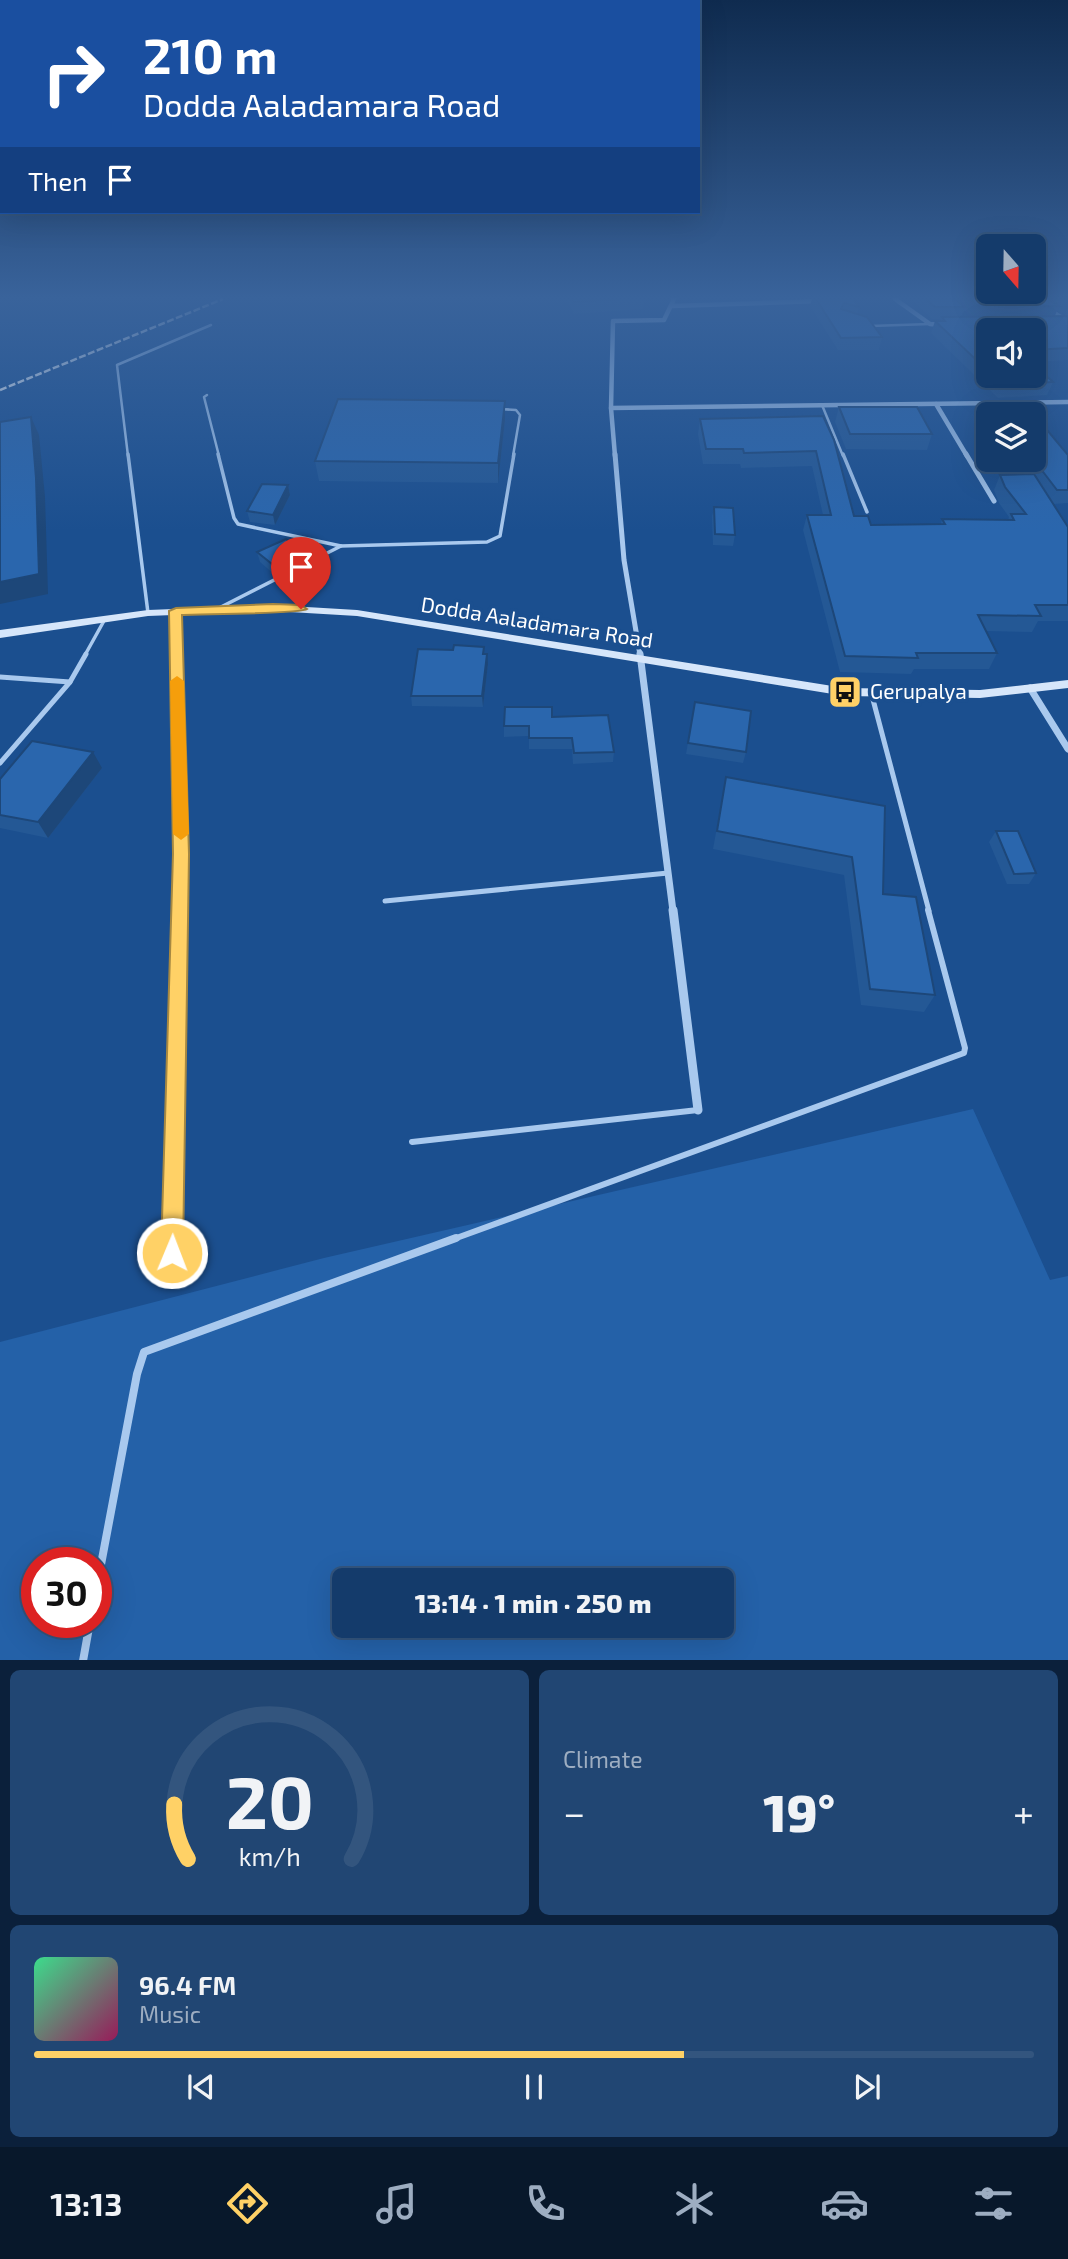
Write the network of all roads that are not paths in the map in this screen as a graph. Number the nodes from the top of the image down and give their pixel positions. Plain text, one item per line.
1 (118, 376) edge
2 (612, 376) edge
3 (206, 395) dead end
4 (1068, 402) edge
5 (936, 404) junction
6 (822, 405) junction
7 (611, 408) junction
8 (499, 409) edge
9 (994, 501) dead end
10 (867, 512) dead end
11 (341, 546) junction
12 (217, 609) junction
13 (176, 611) junction
14 (148, 613) junction
15 (105, 619) junction
16 (0, 634) edge
17 (641, 659) junction
18 (0, 677) edge
19 (70, 682) junction
20 (1068, 684) edge
21 (1030, 688) junction
22 (871, 692) junction
23 (1068, 749) edge
24 (0, 763) edge
25 (668, 873) junction
26 (385, 901) dead end
27 (698, 1110) joint
28 (412, 1142) dead end
29 (171, 1280) dead end
30 (104, 1547) edge
31 (87, 1638) edge
32 (83, 1660) edge

1 - 14 lane
2 - 7 street
3 - 11 lane
4 - 5 street
5 - 6 street
5 - 9 street
6 - 7 street
6 - 10 lane
7 - 17 street
8 - 11 lane
11 - 12 lane
12 - 13 main road, Dodda Aaladamara Road
12 - 17 main road, Dodda Aaladamara Road
13 - 14 main road, Dodda Aaladamara Road
13 - 29 street
14 - 15 main road, Dodda Aaladamara Road
15 - 16 main road, Dodda Aaladamara Road
15 - 19 lane
17 - 22 main road, Dodda Aaladamara Road
17 - 25 street
18 - 19 lane
19 - 24 lane
20 - 21 main road, Dodda Aaladamara Road
21 - 22 main road, Dodda Aaladamara Road
21 - 23 street
22 - 30 lane
25 - 26 lane
25 - 27 street
27 - 28 lane
31 - 32 lane

